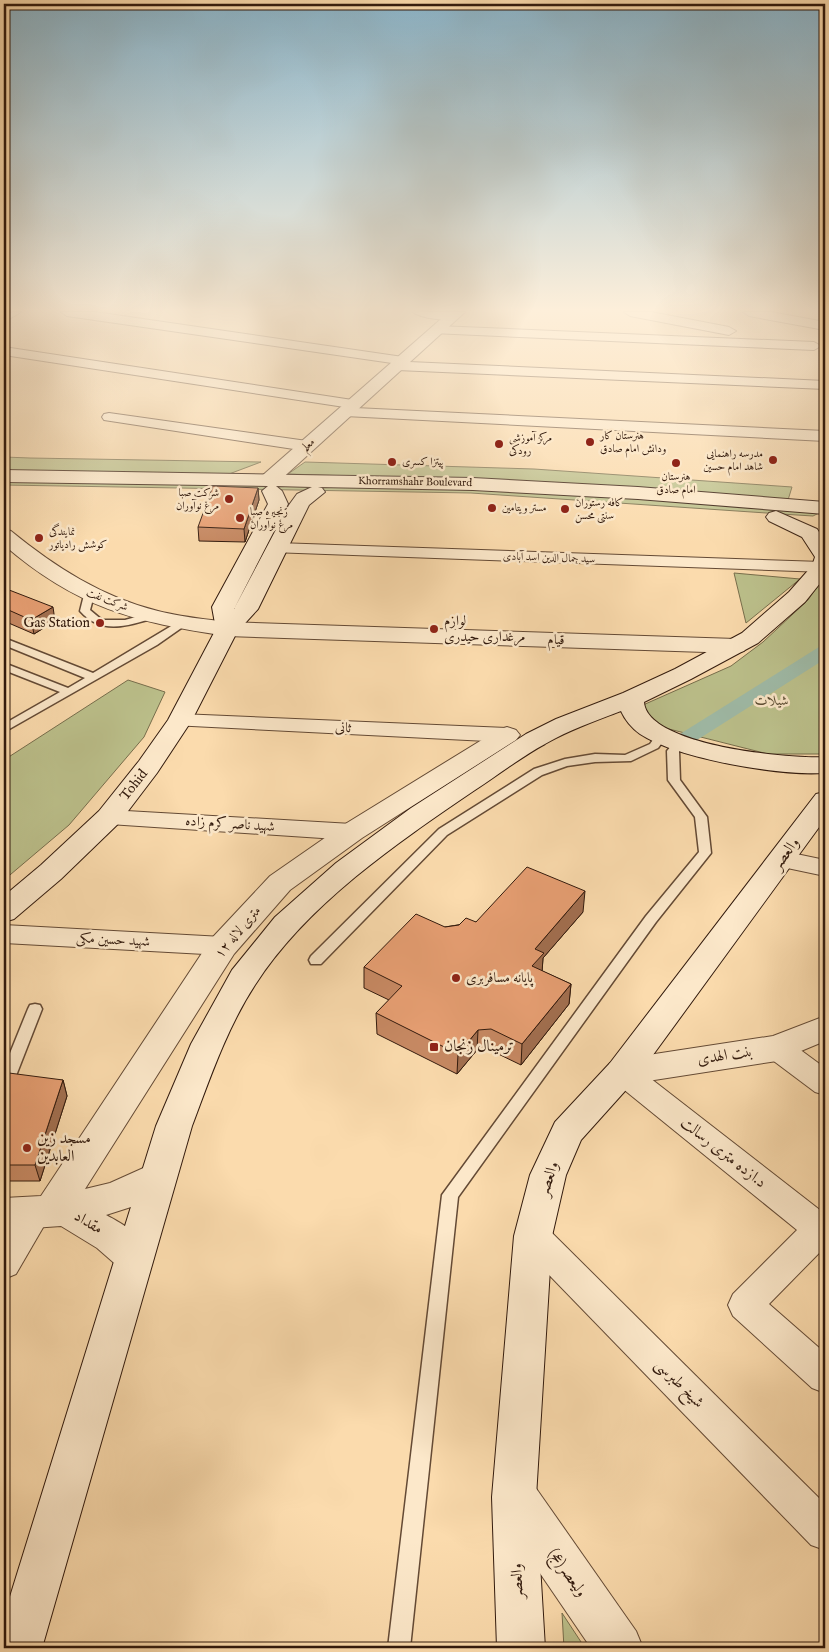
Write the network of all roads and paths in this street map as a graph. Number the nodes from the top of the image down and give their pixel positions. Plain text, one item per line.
1 (235, 389) edge
2 (371, 389) edge
3 (350, 408) junction
4 (109, 417) dead end
5 (825, 436) edge
6 (307, 446) junction
7 (4, 476) edge
8 (4, 488) edge
9 (273, 491) junction
10 (315, 492) junction
11 (299, 505) junction
12 (825, 508) edge
13 (776, 517) junction
14 (825, 520) edge
15 (4, 534) edge
16 (277, 548) junction
17 (824, 560) edge
18 (183, 622) junction
19 (226, 629) junction
20 (4, 641) edge
21 (736, 646) junction
22 (4, 666) edge
23 (93, 677) junction
24 (67, 691) junction
25 (632, 698) junction
26 (180, 720) junction
27 (4, 729) edge
28 (507, 735) joint
29 (670, 739) junction
30 (825, 765) edge
31 (825, 800) edge
32 (108, 817) junction
33 (352, 832) junction
34 (782, 859) junction
35 (825, 868) edge
36 (4, 912) edge
37 (4, 934) edge
38 (223, 946) junction
39 (316, 960) dead end
40 (35, 1009) dead end
41 (825, 1028) edge
42 (777, 1048) junction
43 (622, 1072) junction
44 (825, 1084) edge
45 (4, 1086) edge
46 (159, 1176) junction
47 (39, 1212) edge
48 (823, 1231) edge
49 (533, 1236) junction
50 (135, 1257) junction
51 (4, 1264) edge
52 (825, 1376) edge
53 (514, 1497) junction
54 (825, 1531) edge
55 (18, 1648) edge
56 (399, 1648) edge
57 (521, 1648) edge
58 (619, 1648) edge

1 - 3 street
2 - 3 main road, معلم
3 - 5 street
3 - 6 main road, معلم
4 - 6 street
6 - 9 main road, معلم
7 - 9 main road, Khorramshahr Boulevard
8 - 9 main road, Khorramshahr Boulevard
9 - 10 main road, Khorramshahr Boulevard
9 - 11 main road
9 - 12 main road, Khorramshahr Boulevard
9 - 19 main road
10 - 11 main road, Tohid
10 - 13 main road, Khorramshahr Boulevard
11 - 16 main road, Tohid
13 - 14 main road, Khorramshahr Boulevard
13 - 17 main road
15 - 18 main road, شرکت نفت
16 - 17 street, سید جمال الدین اسد آبادی
16 - 19 main road, Tohid
17 - 21 main road
18 - 19 main road, شرکت نفت
18 - 23 lane
19 - 21 main road, قیام
19 - 26 main road, Tohid
20 - 23 lane
21 - 25 main road
22 - 24 lane
23 - 24 lane
24 - 27 lane
25 - 29 main road
25 - 46 main road
26 - 28 street, ثانی
26 - 32 main road, Tohid
28 - 33 main road, ۱۲ متری لاله
29 - 30 main road
29 - 39 lane
29 - 56 lane
31 - 34 main road, والعصر
32 - 33 street, شهید ناصر کرم زاده
32 - 36 main road, Tohid
33 - 38 main road, ۱۲ متری لاله
34 - 35 street
34 - 43 main road, والعصر
37 - 38 street, شهید حسین مکی
38 - 47 main road, ۱۲ متری لاله
40 - 45 lane
41 - 42 main road, بنت الهدی
42 - 43 main road, بنت الهدی
42 - 44 street
43 - 48 street, د.ازده متری رسالت
43 - 49 main road, والعصر
46 - 47 main road
46 - 50 main road
47 - 50 main road, مقداد
47 - 51 street
48 - 52 street
49 - 53 main road, والعصر
49 - 54 street, شیخ طبرسی
50 - 55 main road
53 - 57 main road, والعصر
53 - 58 main road, ولیعصر(عج)

